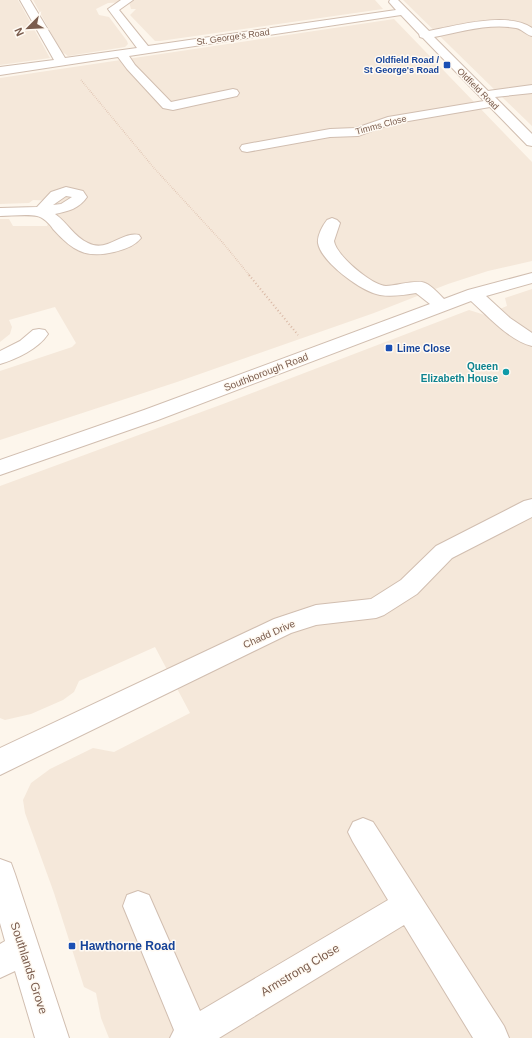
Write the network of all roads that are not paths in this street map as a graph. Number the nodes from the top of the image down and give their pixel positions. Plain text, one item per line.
1 (25, 0) edge
2 (128, 0) edge
3 (392, 0) edge
4 (403, 12) junction
5 (532, 33) edge
6 (424, 35) junction
7 (145, 50) junction
8 (121, 53) junction
9 (62, 62) junction
10 (0, 71) edge
11 (532, 89) edge
12 (233, 93) dead end
13 (488, 99) junction
14 (532, 142) edge
15 (247, 148) dead end
16 (0, 212) edge
17 (332, 223) dead end
18 (133, 238) dead end
19 (532, 278) edge
20 (474, 294) junction
21 (442, 306) junction
22 (39, 334) dead end
23 (532, 341) edge
24 (0, 358) edge
25 (0, 468) edge
26 (532, 508) edge
27 (0, 762) edge
28 (363, 832) dead end
29 (0, 874) edge
30 (408, 905) junction
31 (138, 906) dead end
32 (11, 955) edge
33 (191, 1037) edge
34 (52, 1038) edge
35 (492, 1038) edge

1 - 9 street
2 - 7 street
3 - 4 street, Oldfield Road
4 - 6 street, Oldfield Road
4 - 7 street, St. George's Road
5 - 6 street
6 - 13 street, Oldfield Road
7 - 8 street, St. George's Road
8 - 9 street, St. George's Road
8 - 12 street
9 - 10 street, St. George's Road
11 - 13 street, Timms Close
13 - 14 street, Oldfield Road
13 - 15 street, Timms Close
16 - 18 street
17 - 21 street
19 - 20 street, Southborough Road
20 - 21 street, Southborough Road
20 - 23 street
21 - 25 street, Southborough Road
22 - 24 street
26 - 27 street, Chadd Drive
28 - 30 street
29 - 32 street, Southlands Grove
30 - 33 street, Armstrong Close
30 - 35 street
31 - 33 street, Armstrong Close
32 - 34 street, Southlands Grove

